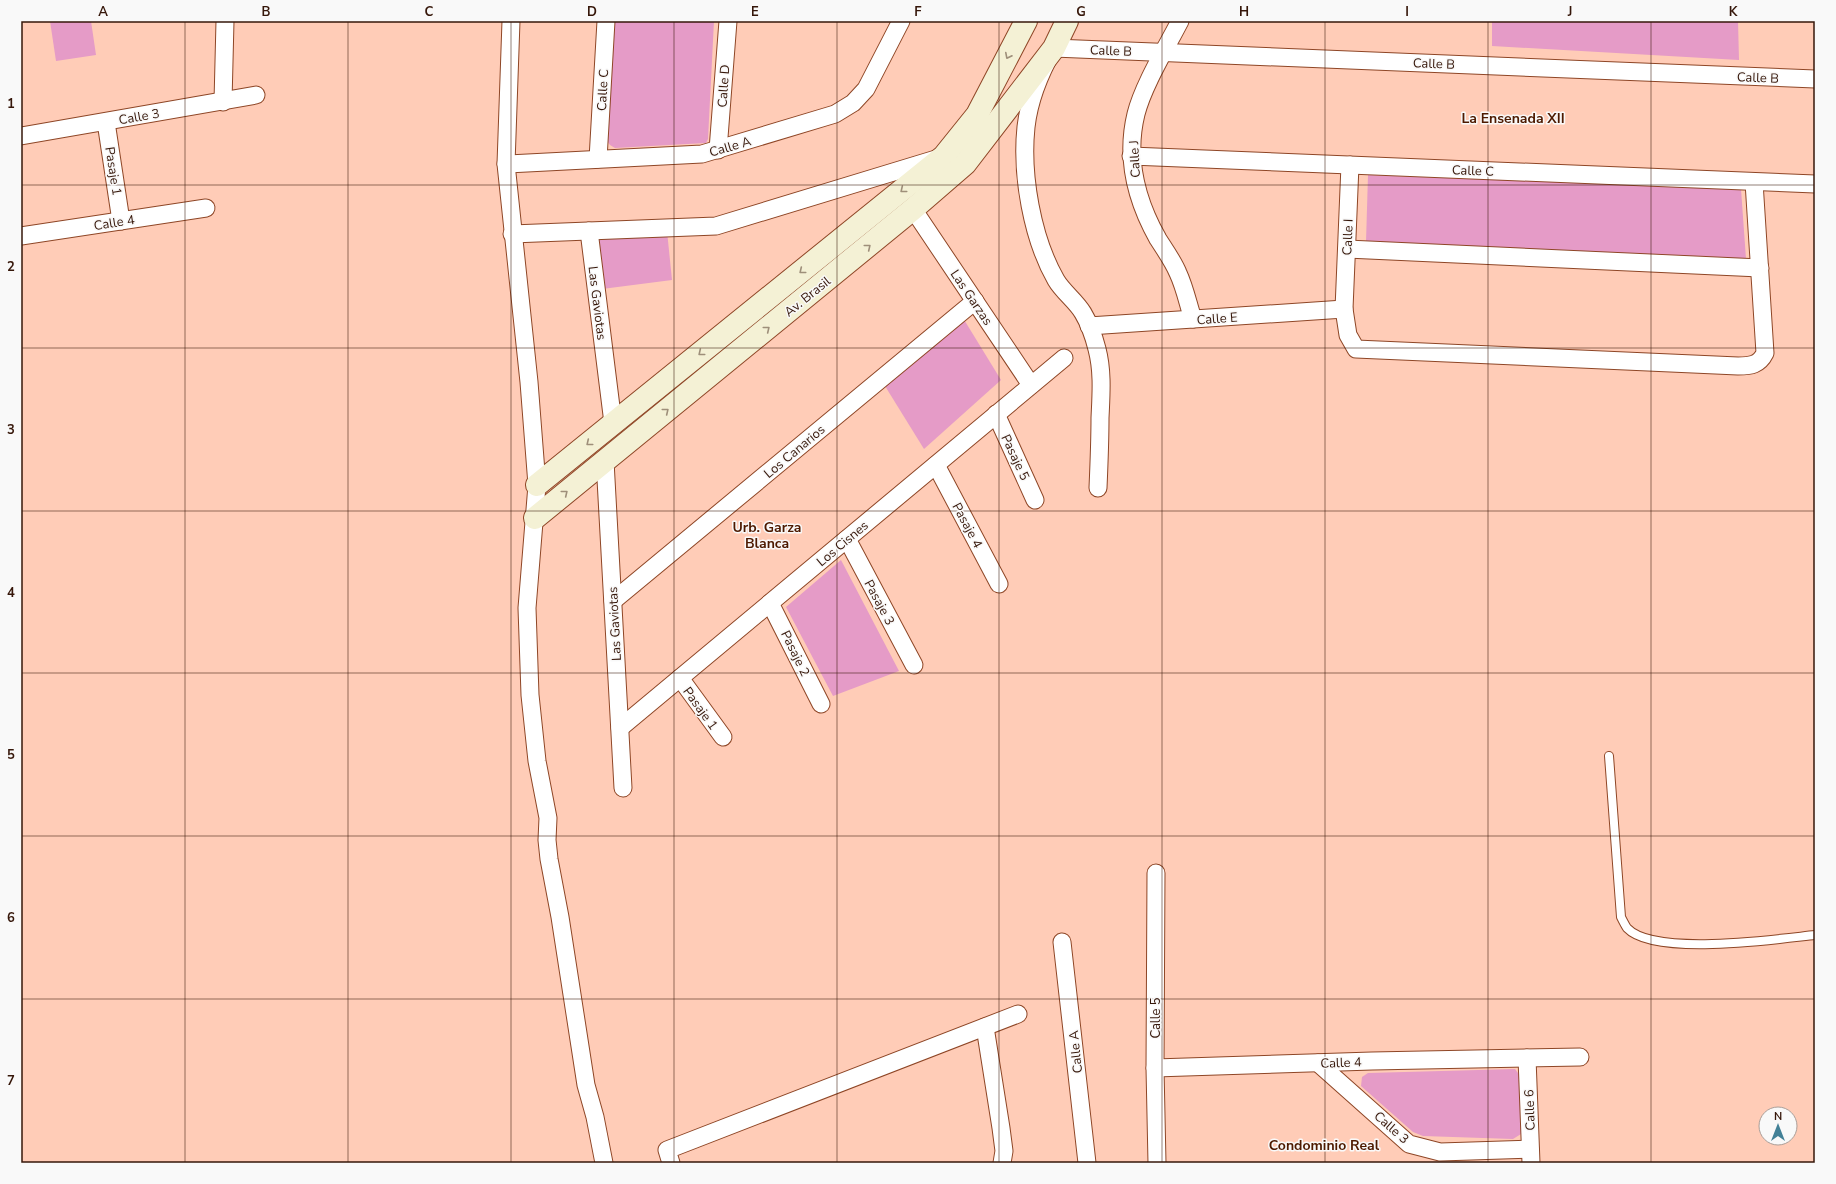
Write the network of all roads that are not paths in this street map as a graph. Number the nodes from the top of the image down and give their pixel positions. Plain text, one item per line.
1 (225, 21) edge
2 (511, 21) edge
3 (606, 21) edge
4 (728, 21) edge
5 (901, 21) edge
6 (1026, 21) edge
7 (1067, 21) edge
8 (1180, 21) edge
9 (1054, 48) junction
10 (1164, 52) junction
11 (1815, 79) edge
12 (256, 95) dead end
13 (223, 102) junction
14 (106, 122) junction
15 (21, 136) edge
16 (718, 150) junction
17 (944, 156) junction
18 (1132, 156) junction
19 (598, 159) junction
20 (506, 164) junction
21 (1350, 165) junction
22 (1754, 182) junction
23 (1815, 184) edge
24 (206, 208) dead end
25 (913, 209) junction
26 (121, 221) junction
27 (589, 231) junction
28 (512, 234) junction
29 (21, 236) edge
30 (1347, 249) junction
31 (1760, 268) junction
32 (975, 301) junction
33 (1344, 309) junction
34 (1193, 319) junction
35 (1089, 326) junction
36 (1064, 358) dead end
37 (1031, 385) junction
38 (996, 414) junction
39 (613, 423) junction
40 (605, 461) junction
41 (936, 465) junction
42 (537, 485) junction
43 (1098, 488) dead end
44 (1035, 500) dead end
45 (535, 518) junction
46 (847, 539) junction
47 (1000, 584) dead end
48 (613, 601) junction
49 (770, 603) junction
50 (914, 666) dead end
51 (680, 678) junction
52 (821, 704) dead end
53 (620, 728) junction
54 (722, 737) dead end
55 (1609, 756) dead end
56 (623, 788) dead end
57 (1156, 873) dead end
58 (1815, 935) edge
59 (1062, 942) dead end
60 (1018, 1014) dead end
61 (985, 1027) junction
62 (1580, 1057) dead end
63 (1527, 1058) junction
64 (1318, 1063) junction
65 (1155, 1068) junction
66 (1530, 1156) edge
67 (604, 1163) edge
68 (671, 1163) edge
69 (1002, 1163) edge
70 (1087, 1163) edge
71 (1157, 1163) edge

1 - 13 street
2 - 20 street
3 - 19 street, Calle C
4 - 16 street, Calle D
5 - 16 street, Calle A
6 -> 17 street, Av. Brasil
7 - 9 street, Av. Brasil
8 - 10 street, Calle J
9 - 10 street, Calle B
9 - 25 street, Av. Brasil
9 - 35 street
10 - 11 street, Calle B
10 - 18 street, Calle J
12 - 13 street, Calle 3
13 - 14 street, Calle 3
14 - 15 street, Calle 3
14 - 26 street, Pasaje 1
16 - 19 street, Calle A
17 - 27 street
17 -> 39 street, Av. Brasil
18 - 21 street, Calle C
18 - 34 street, Calle J
19 - 20 street, Calle A
20 - 28 street
21 - 22 street, Calle C
21 - 30 street, Calle I
22 - 23 street, Calle C
22 - 31 street
24 - 26 street, Calle 4
25 - 32 street, Las Garzas
40 -> 25 street, Av. Brasil
26 - 29 street, Calle 4
27 - 28 street
27 - 39 street, Las Gaviotas
28 - 42 street
30 - 31 street
30 - 33 street, Calle I
31 - 33 street, Calle I
32 - 37 street, Las Garzas
32 - 48 street, Los Canarios
33 - 34 street, Calle E
34 - 35 street, Calle E
35 - 43 street
36 - 37 street, Los Cisnes
37 - 38 street, Los Cisnes
38 - 41 street, Los Cisnes
38 - 44 street, Pasaje 5
39 -> 42 street, Av. Brasil
45 -> 40 street, Av. Brasil
40 - 48 street, Las Gaviotas
41 - 46 street, Los Cisnes
41 - 47 street, Pasaje 4
42 - 45 street
45 - 67 street
46 - 49 street, Los Cisnes
46 - 50 street, Pasaje 3
48 - 53 street, Las Gaviotas
49 - 51 street, Los Cisnes
49 - 52 street, Pasaje 2
51 - 53 street, Los Cisnes
51 - 54 street, Pasaje 1
53 - 56 street, Las Gaviotas
55 - 58 lane
57 - 65 street, Calle 5
59 - 70 street, Calle A
60 - 61 street
61 - 68 street
61 - 69 street
62 - 63 street, Calle 4
63 - 64 street, Calle 4
63 - 66 street, Calle 6
64 - 65 street, Calle 4
64 - 66 street, Calle 3
65 - 71 street, Calle 5

